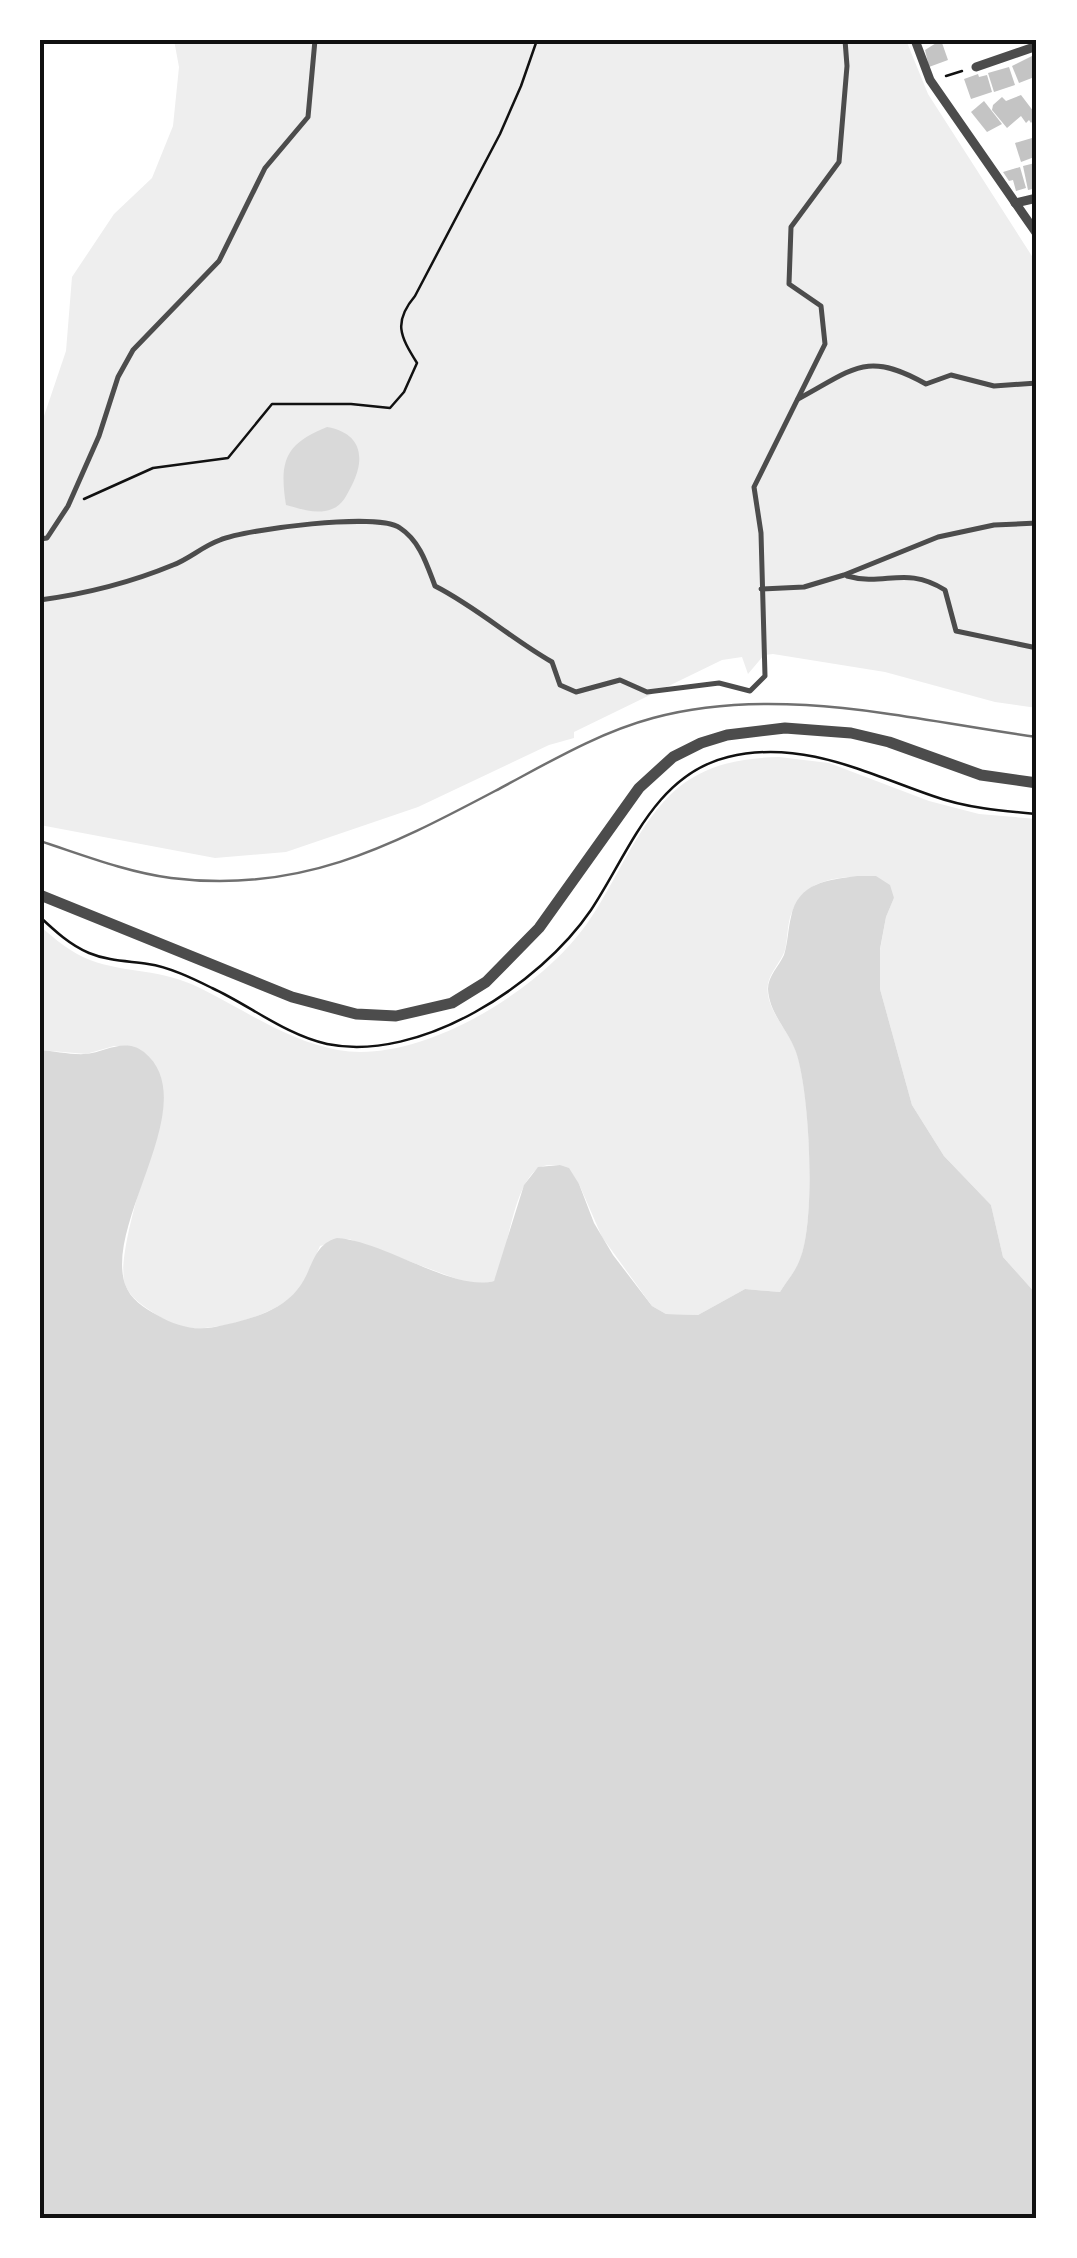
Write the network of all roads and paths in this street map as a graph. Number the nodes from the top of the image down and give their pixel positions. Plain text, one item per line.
1 (315, 40) edge
2 (537, 40) edge
3 (845, 40) edge
4 (915, 40) edge
5 (1037, 46) edge
6 (976, 67) joint
7 (930, 80) junction
8 (1037, 198) edge
9 (1015, 203) junction
10 (1037, 234) edge
11 (1037, 383) edge
12 (796, 400) junction
13 (68, 506) junction
14 (1037, 522) edge
15 (40, 539) edge
16 (844, 576) junction
17 (761, 589) junction
18 (40, 600) edge
19 (1037, 648) edge
20 (1037, 783) edge
21 (1037, 814) edge
22 (40, 896) edge
23 (40, 918) edge

1 - 13 lane
2 - 13 path
3 - 12 lane
4 - 7 street
5 - 6 street
6 - 7 path
7 - 9 street
8 - 9 street
9 - 10 street
11 - 12 lane
12 - 17 lane
13 - 15 lane
14 - 16 lane
16 - 17 lane
16 - 19 lane
17 - 18 lane
20 - 22 street
21 - 23 path

